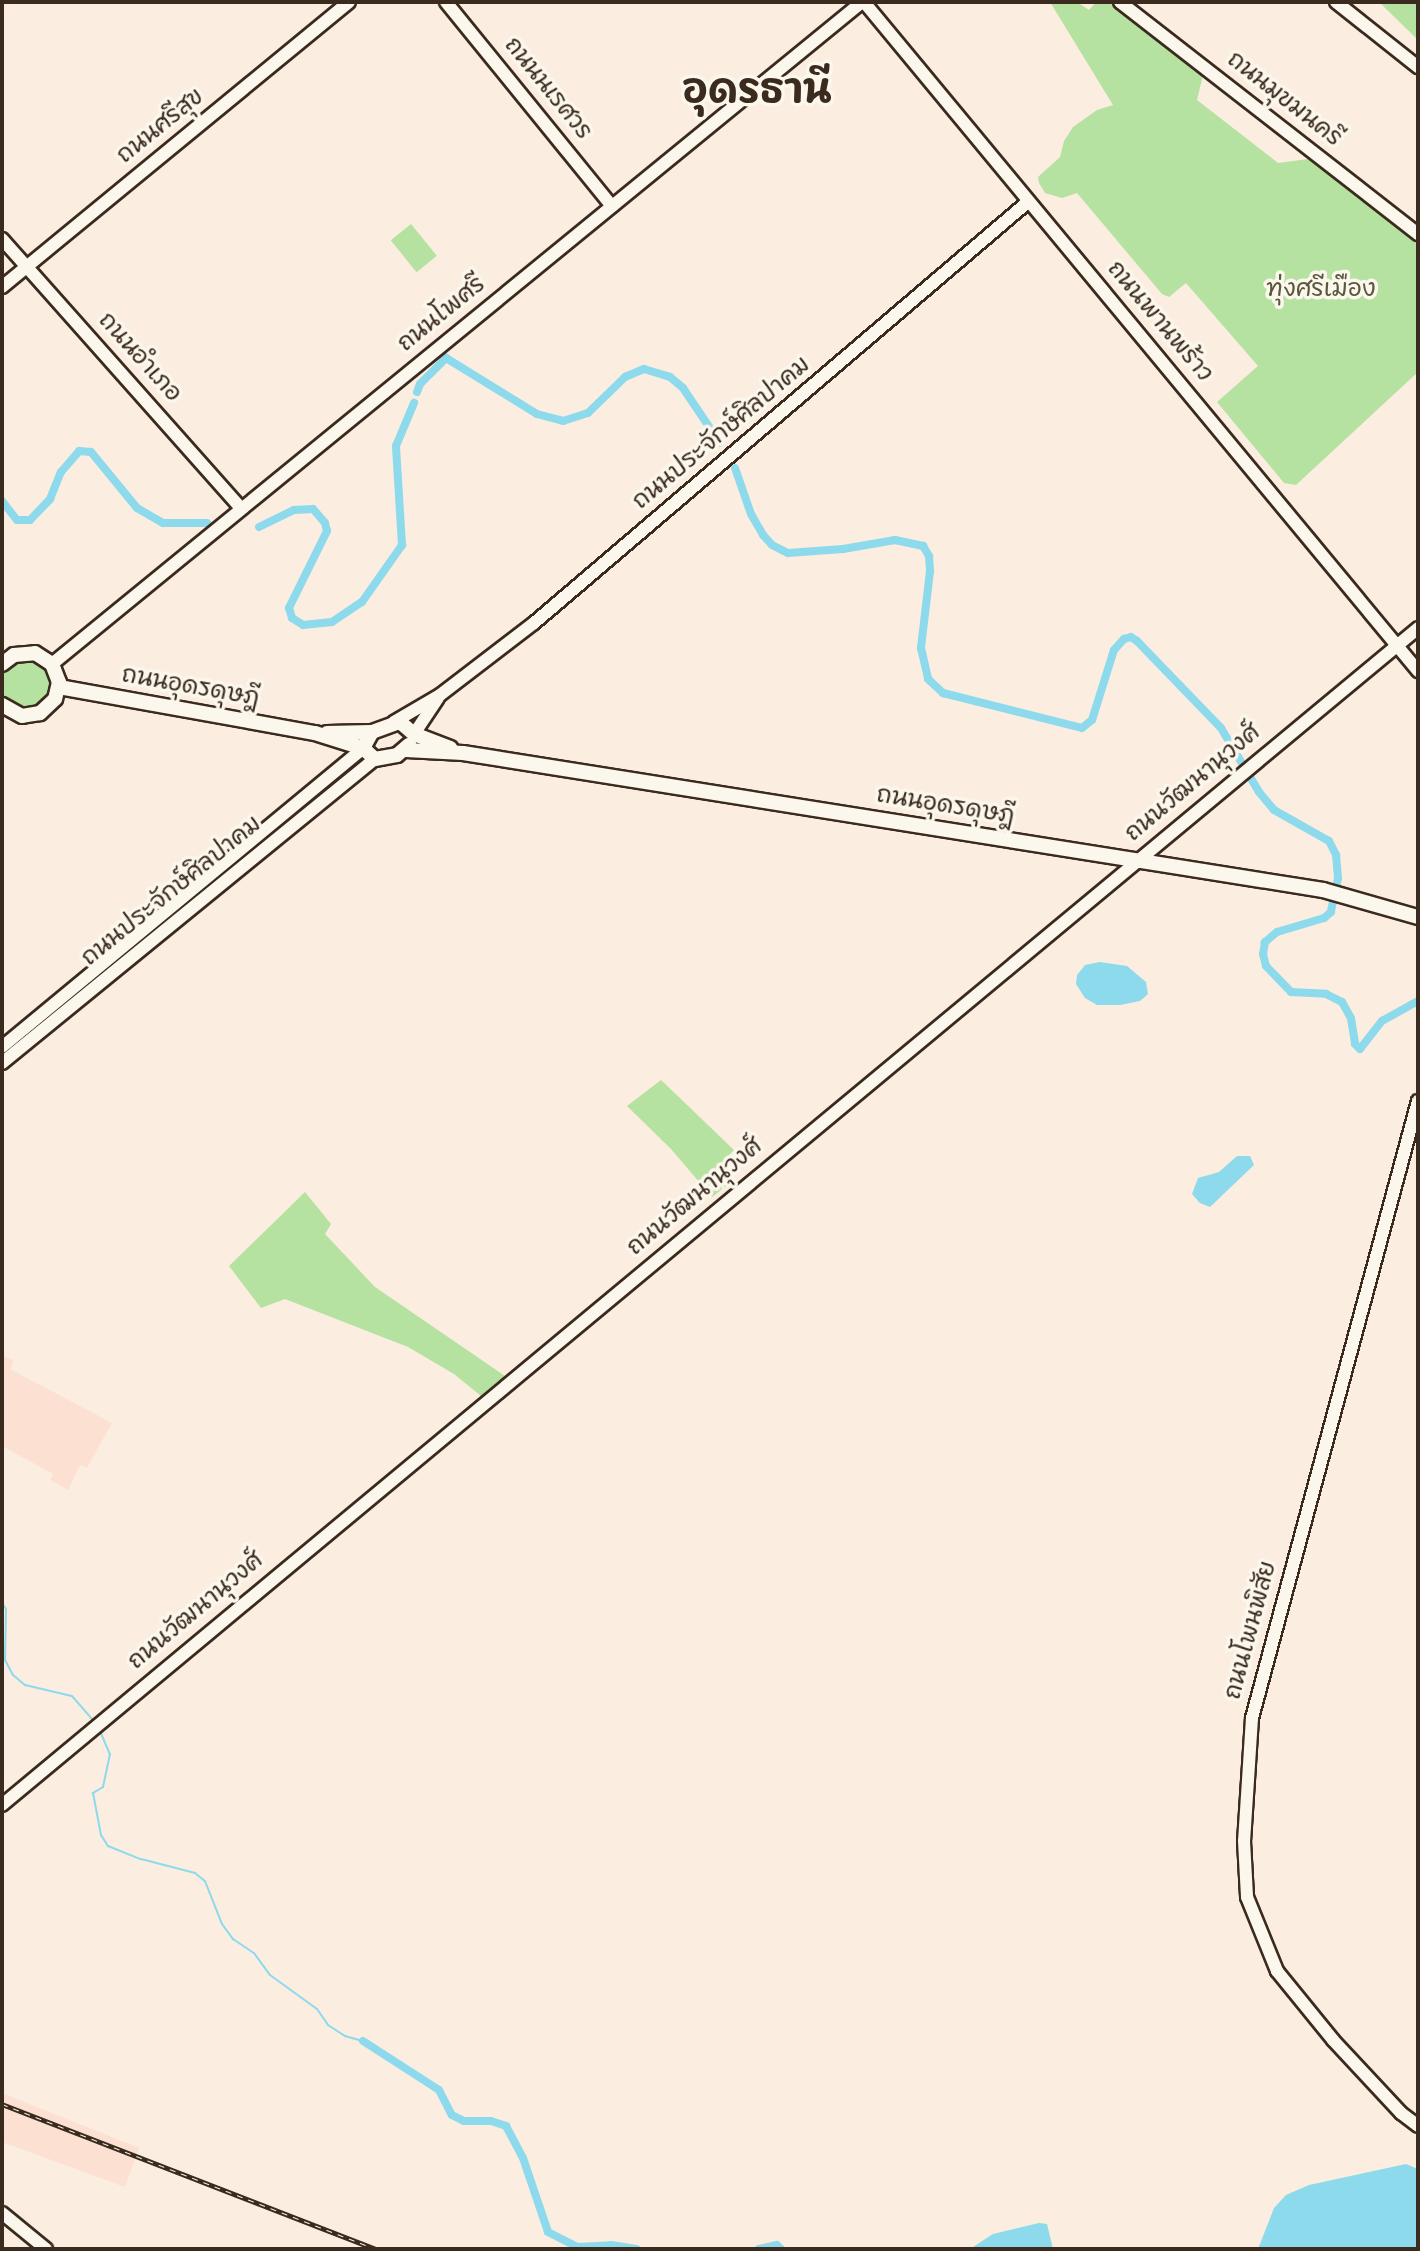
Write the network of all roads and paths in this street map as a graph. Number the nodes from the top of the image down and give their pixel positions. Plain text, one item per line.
1 (349, 2) edge
2 (446, 2) edge
3 (863, 2) edge
4 (1120, 2) edge
5 (1336, 2) edge
6 (1418, 67) edge
7 (1029, 201) junction
8 (612, 206) junction
9 (1418, 234) edge
10 (2, 239) edge
11 (26, 267) junction
12 (2, 287) edge
13 (241, 508) junction
14 (1418, 628) edge
15 (1396, 645) junction
16 (2, 664) edge
17 (52, 664) junction
18 (1418, 671) edge
19 (59, 687) junction
20 (440, 695) junction
21 (5, 711) edge
22 (394, 722) junction
23 (372, 732) junction
24 (315, 733) junction
25 (414, 734) junction
26 (363, 748) junction
27 (406, 750) junction
28 (463, 753) junction
29 (375, 759) junction
30 (310, 792) junction
31 (318, 803) junction
32 (1138, 861) junction
33 (194, 896) junction
34 (1418, 917) edge
35 (33, 1028) junction
36 (2, 1047) edge
37 (2, 1063) edge
38 (1418, 1101) edge
39 (2, 1805) edge
40 (1418, 2126) edge
41 (2, 2213) edge
42 (46, 2249) edge

1 - 11 street, ถนนศรีสุข
2 - 8 street, ถนนนเรศวร
3 - 7 street, ถนนพานพร้าว
3 - 8 street, ถนนโพศรี
4 - 9 street, ถนนมุขมนครี
5 - 6 street
7 - 15 street, ถนนพานพร้าว
7 - 20 street, ถนนประจักษ์ศิลปาคม
8 - 13 street, ถนนโพศรี
10 - 11 street, ถนนอำเภอ
11 - 12 street, ถนนศรีสุข
11 - 13 street, ถนนอำเภอ
13 - 17 street, ถนนโพศรี
14 - 15 street, ถนนวัฒนานุวงศ์
15 - 18 street, ถนนพานพร้าว
15 - 32 street, ถนนวัฒนานุวงศ์
16 - 17 main road
17 - 19 main road
19 - 21 main road
19 - 24 main road, ถนนอุดรดุษฎี
20 - 22 street
20 - 25 street
22 - 23 main road
22 - 25 main road, ถนนอุดรดุษฎี
23 - 24 main road, ถนนอุดรดุษฎี
23 - 26 main road
24 - 26 main road, ถนนอุดรดุษฎี
25 - 27 main road
25 - 28 main road, ถนนอุดรดุษฎี
26 - 29 main road
26 - 30 street, ถนนประจักษ์ศิลปาคม
27 - 28 main road, ถนนอุดรดุษฎี
27 - 29 main road, ถนนอุดรดุษฎี
28 - 32 main road, ถนนอุดรดุษฎี
29 - 31 street, ถนนประจักษ์ศิลปาคม
30 - 31 street
30 - 33 street, ถนนประจักษ์ศิลปาคม
31 - 33 street, ถนนประจักษ์ศิลปาคม
32 - 34 main road, ถนนอุดรดุษฎี
32 - 39 street, ถนนวัฒนานุวงศ์
33 - 35 street, ถนนประจักษ์ศิลปาคม
35 - 36 street, ถนนประจักษ์ศิลปาคม
35 - 37 street, ถนนประจักษ์ศิลปาคม
38 - 40 street, ถนนโพนพิสัย
41 - 42 street

